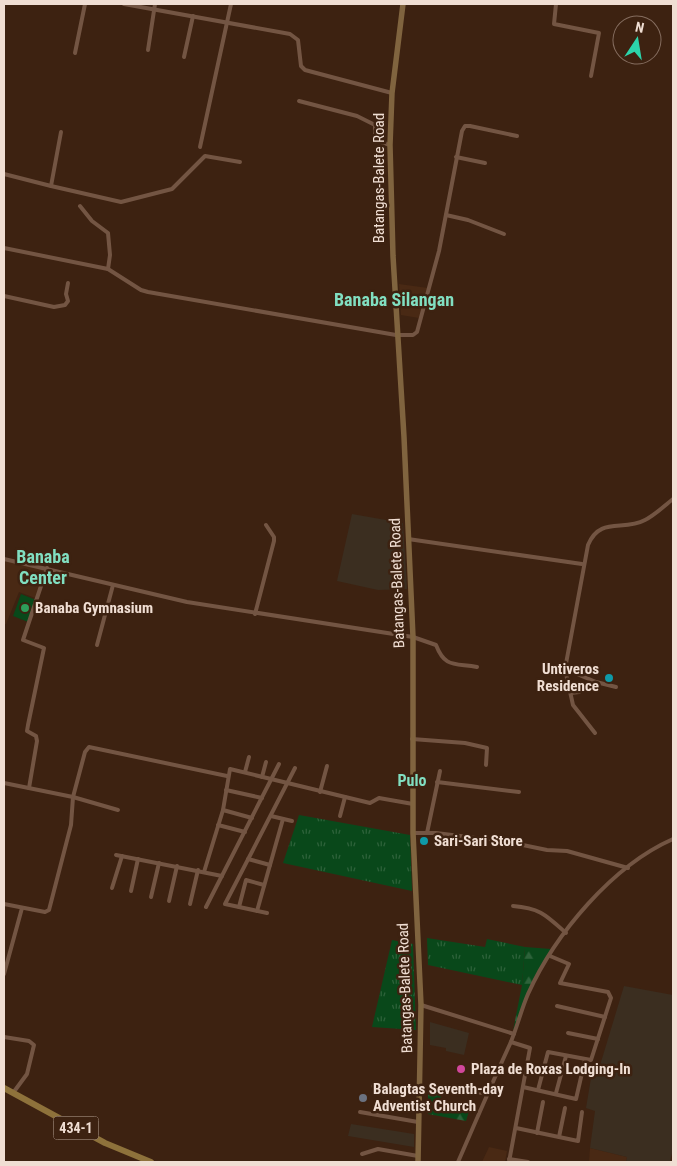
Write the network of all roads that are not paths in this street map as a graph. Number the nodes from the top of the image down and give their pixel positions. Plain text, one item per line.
1 (85, 4) edge
2 (124, 4) edge
3 (231, 4) edge
4 (404, 4) edge
5 (556, 4) edge
6 (154, 6) edge
7 (193, 16) junction
8 (226, 23) junction
9 (148, 50) dead end
10 (75, 53) dead end
11 (184, 57) dead end
12 (591, 76) dead end
13 (392, 93) junction
14 (299, 102) dead end
15 (61, 132) dead end
16 (517, 136) dead end
17 (390, 145) junction
18 (200, 147) dead end
19 (456, 157) junction
20 (240, 162) dead end
21 (485, 163) dead end
22 (4, 174) edge
23 (51, 186) junction
24 (80, 206) dead end
25 (446, 215) junction
26 (504, 234) dead end
27 (4, 248) edge
28 (108, 268) junction
29 (68, 283) dead end
30 (4, 296) edge
31 (396, 335) junction
32 (673, 499) edge
33 (266, 525) dead end
34 (408, 538) junction
35 (4, 559) edge
36 (582, 564) junction
37 (47, 568) junction
38 (113, 585) junction
39 (255, 614) junction
40 (413, 637) junction
41 (97, 645) dead end
42 (477, 667) dead end
43 (565, 669) junction
44 (596, 682) junction
45 (616, 687) dead end
46 (571, 693) junction
47 (595, 733) dead end
48 (412, 739) junction
49 (249, 757) dead end
50 (266, 762) dead end
51 (279, 764) dead end
52 (486, 765) dead end
53 (327, 766) dead end
54 (295, 768) dead end
55 (440, 771) dead end
56 (245, 772) junction
57 (227, 776) junction
58 (262, 777) junction
59 (272, 780) junction
60 (437, 782) junction
61 (4, 783) edge
62 (287, 784) junction
63 (29, 788) junction
64 (226, 790) junction
65 (320, 792) junction
66 (519, 792) dead end
67 (73, 797) junction
68 (344, 797) junction
69 (262, 798) junction
70 (414, 804) junction
71 (118, 810) dead end
72 (223, 810) junction
73 (271, 816) junction
74 (340, 816) dead end
75 (252, 818) junction
76 (283, 819) junction
77 (292, 821) dead end
78 (218, 826) junction
79 (245, 832) junction
80 (413, 833) junction
81 (427, 834) junction
82 (673, 839) edge
83 (138, 859) junction
84 (248, 859) junction
85 (159, 863) junction
86 (270, 865) junction
87 (177, 866) junction
88 (628, 868) junction
89 (198, 870) junction
90 (204, 872) junction
91 (222, 876) junction
92 (264, 885) junction
93 (112, 888) dead end
94 (131, 892) dead end
95 (151, 897) dead end
96 (169, 901) dead end
97 (4, 904) edge
98 (190, 904) dead end
99 (513, 906) dead end
100 (206, 907) dead end
101 (239, 907) junction
102 (22, 908) junction
103 (257, 911) junction
104 (267, 913) dead end
105 (566, 933) junction
106 (550, 956) junction
107 (4, 974) edge
108 (421, 1004) junction
109 (557, 1006) dead end
110 (605, 1017) junction
111 (568, 1033) dead end
112 (514, 1034) junction
113 (4, 1037) edge
114 (598, 1039) junction
115 (511, 1042) junction
116 (566, 1056) junction
117 (585, 1060) junction
118 (373, 1086) dead end
119 (448, 1086) dead end
120 (4, 1088) edge
121 (523, 1088) junction
122 (538, 1090) junction
123 (13, 1093) junction
124 (419, 1094) junction
125 (487, 1094) junction
126 (556, 1094) junction
127 (543, 1102) dead end
128 (565, 1108) dead end
129 (360, 1112) dead end
130 (582, 1112) dead end
131 (418, 1122) junction
132 (516, 1128) junction
133 (537, 1133) junction
134 (559, 1137) junction
135 (362, 1154) dead end
136 (418, 1159) edge
137 (509, 1161) edge
138 (151, 1162) edge
139 (458, 1162) edge
140 (528, 1162) edge

1 - 10 street
2 - 6 street
3 - 8 street
4 - 13 main road, Batangas-Balete Road
5 - 12 street
6 - 7 street
6 - 9 street
7 - 8 street
7 - 11 street
8 - 13 street
8 - 18 street
13 - 17 main road, Batangas-Balete Road
14 - 17 street
15 - 23 street
16 - 19 street
17 - 31 main road, Batangas-Balete Road
19 - 21 street
19 - 25 street
20 - 23 street
22 - 23 street
24 - 28 street
25 - 26 street
25 - 31 street
27 - 28 street
28 - 31 street
29 - 30 street
31 - 34 main road, Batangas-Balete Road
32 - 36 street
33 - 39 street
34 - 36 street
34 - 40 main road, Batangas-Balete Road
35 - 37 street
36 - 43 street
37 - 38 street
37 - 63 street
38 - 39 street
38 - 41 street
39 - 40 street
40 - 42 street
40 - 48 main road, Batangas-Balete Road
43 - 44 street
43 - 46 street
44 - 45 street
44 - 46 street
46 - 47 street
48 - 52 street
48 - 70 main road, Batangas-Balete Road
49 - 56 street
50 - 58 street
51 - 59 street
53 - 65 street
54 - 62 street
55 - 60 street
56 - 57 street
56 - 58 street
57 - 64 street
57 - 67 street
58 - 59 street
59 - 62 street
59 - 69 street
60 - 66 street
60 - 81 street
61 - 63 street
62 - 65 street
62 - 73 street
63 - 67 street
64 - 69 street
64 - 72 street
65 - 68 street
67 - 71 street
67 - 102 street
68 - 70 street
68 - 74 street
69 - 75 street
70 - 80 main road, Batangas-Balete Road
72 - 75 street
72 - 78 street
73 - 76 street
73 - 84 street
75 - 79 street
76 - 77 street
76 - 86 street
78 - 79 street
78 - 90 street
79 - 91 street
80 - 81 street
80 - 108 main road, Batangas-Balete Road
81 - 88 street
82 - 88 street
83 - 85 street
83 - 93 street
83 - 94 street
84 - 86 street
84 - 101 street
85 - 87 street
85 - 95 street
86 - 92 street
87 - 89 street
87 - 96 street
88 - 105 street
89 - 90 street
89 - 98 street
90 - 91 street
91 - 100 street
92 - 101 street
92 - 103 street
97 - 102 street
99 - 105 street
101 - 103 street
102 - 107 street
103 - 104 street
105 - 106 street
106 - 110 street
106 - 112 street
108 - 112 street
108 - 124 main road, Batangas-Balete Road
109 - 110 street
110 - 114 street
111 - 114 street
112 - 115 street
113 - 123 street
114 - 117 street
115 - 121 street
115 - 125 street
116 - 117 street
116 - 122 street
116 - 126 street
117 - 126 street
118 - 124 street
119 - 125 street
120 - 123 main road, 434-1
121 - 122 street
121 - 132 street
122 - 126 street
123 - 138 main road, 434-1
124 - 131 main road, Batangas-Balete Road
125 - 139 street
127 - 133 street
128 - 134 street
129 - 131 street
130 - 134 street
131 - 136 main road, Batangas-Balete Road
132 - 133 street
132 - 137 street
133 - 134 street
135 - 136 street
137 - 140 street

